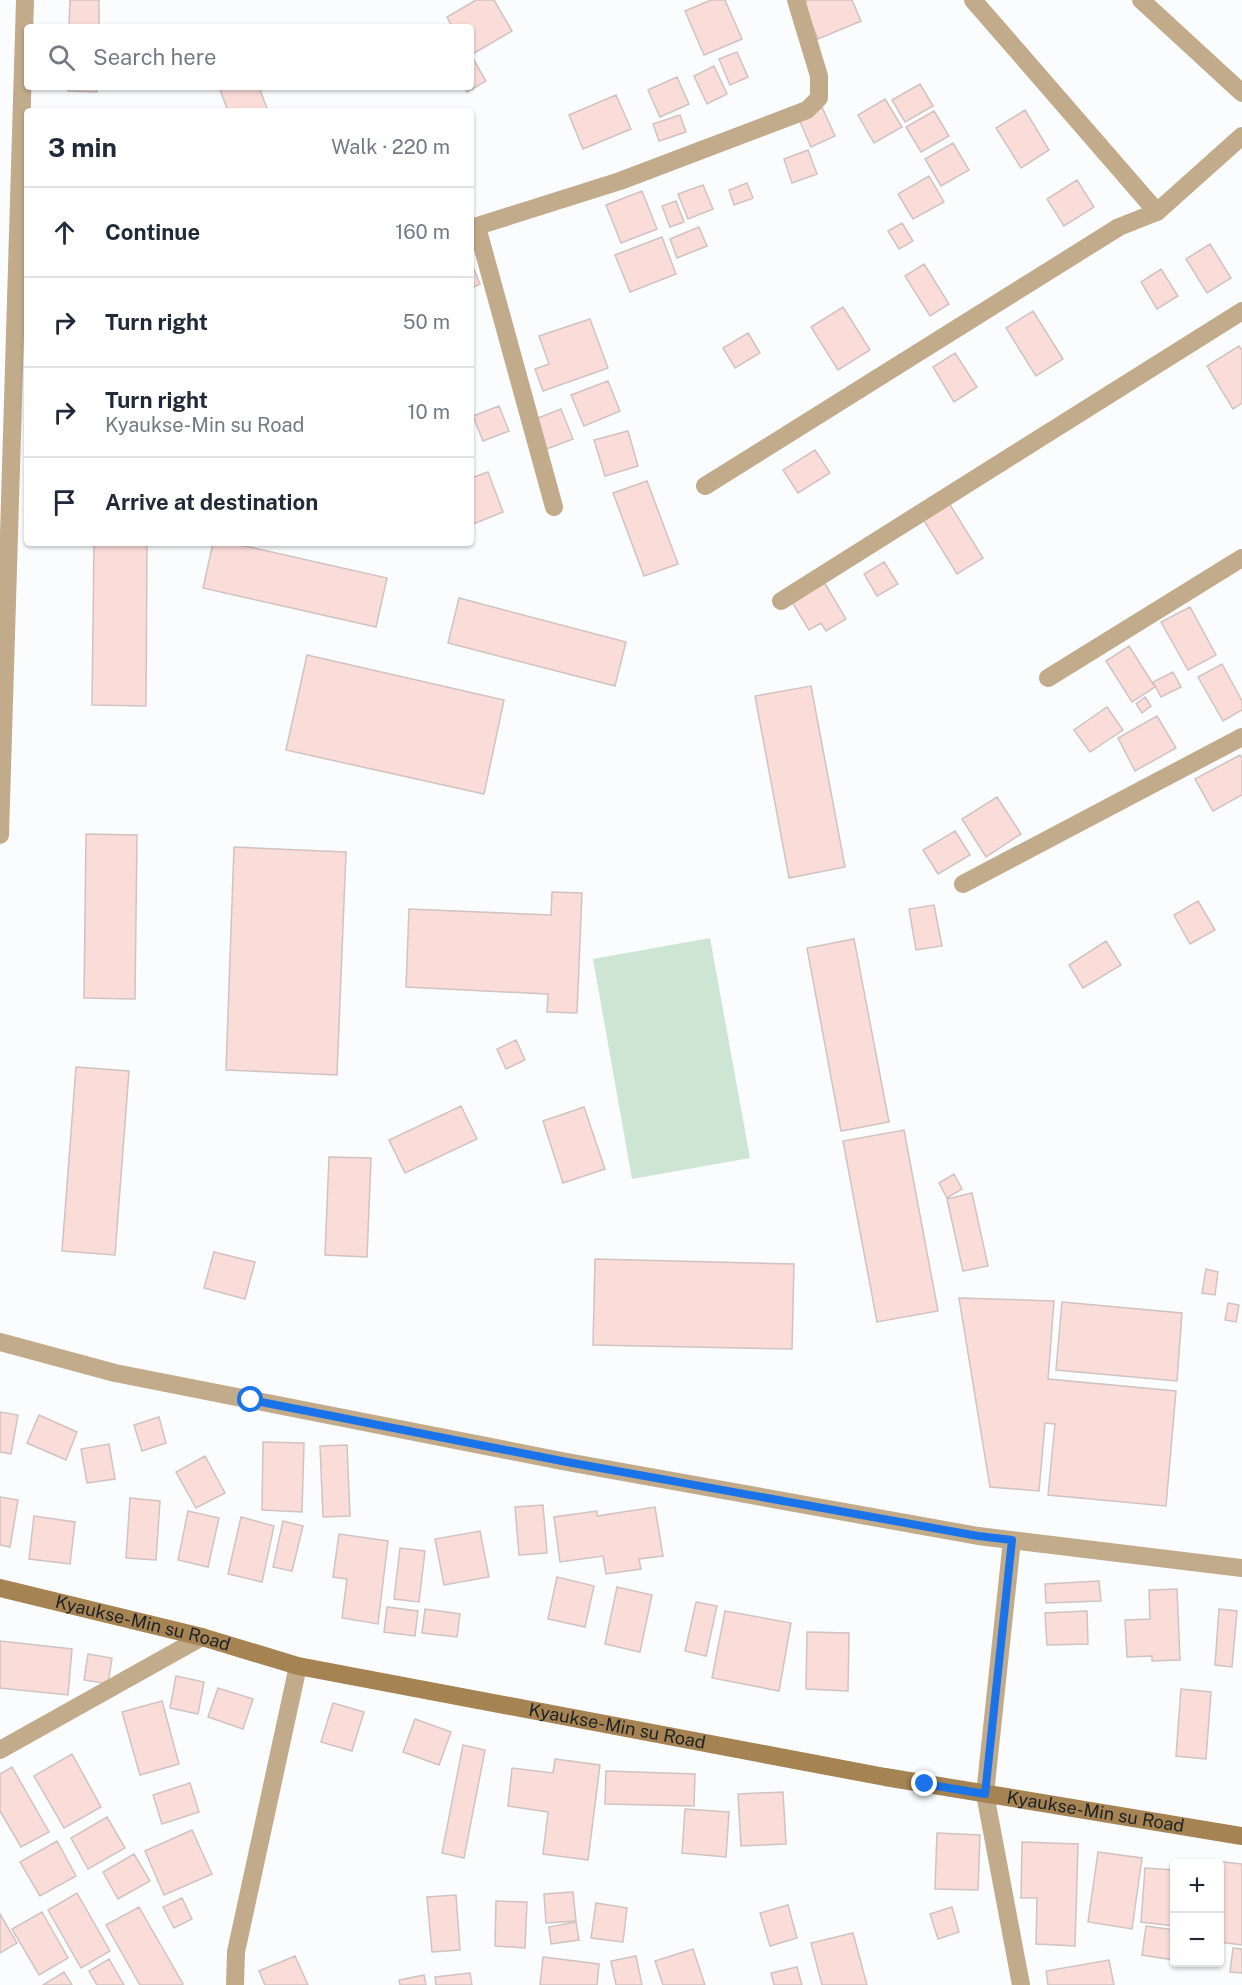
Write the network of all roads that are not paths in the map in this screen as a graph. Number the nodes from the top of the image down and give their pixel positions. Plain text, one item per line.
1 (25, 0) edge
2 (796, 0) edge
3 (972, 0) edge
4 (1141, 0) edge
5 (25, 24) edge
6 (24, 82) edge
7 (1242, 93) edge
8 (1242, 136) edge
9 (1157, 212) junction
10 (474, 227) edge
11 (1242, 311) edge
12 (21, 327) edge
13 (705, 486) dead end
14 (5, 491) edge
15 (554, 507) dead end
16 (1242, 558) edge
17 (781, 601) dead end
18 (3, 639) edge
19 (1048, 678) dead end
20 (1242, 737) edge
21 (0, 835) edge
22 (963, 884) dead end
23 (0, 1342) edge
24 (1012, 1540) junction
25 (1242, 1568) edge
26 (0, 1588) edge
27 (202, 1637) junction
28 (298, 1666) junction
29 (0, 1750) edge
30 (985, 1794) junction
31 (1242, 1836) edge
32 (235, 1985) edge
33 (1021, 1985) edge

1 - 5 street
2 - 10 street
3 - 9 street
4 - 7 street
6 - 12 street
8 - 9 street
9 - 13 street
10 - 15 street
11 - 17 street
12 - 14 street
14 - 18 street
16 - 19 street
18 - 21 street
20 - 22 street
23 - 24 street
24 - 25 street
24 - 30 street
26 - 27 street, Kyaukse-Min su Road
27 - 28 street, Kyaukse-Min su Road
27 - 29 street
28 - 30 street, Kyaukse-Min su Road
28 - 32 street
30 - 31 street, Kyaukse-Min su Road
30 - 33 street

